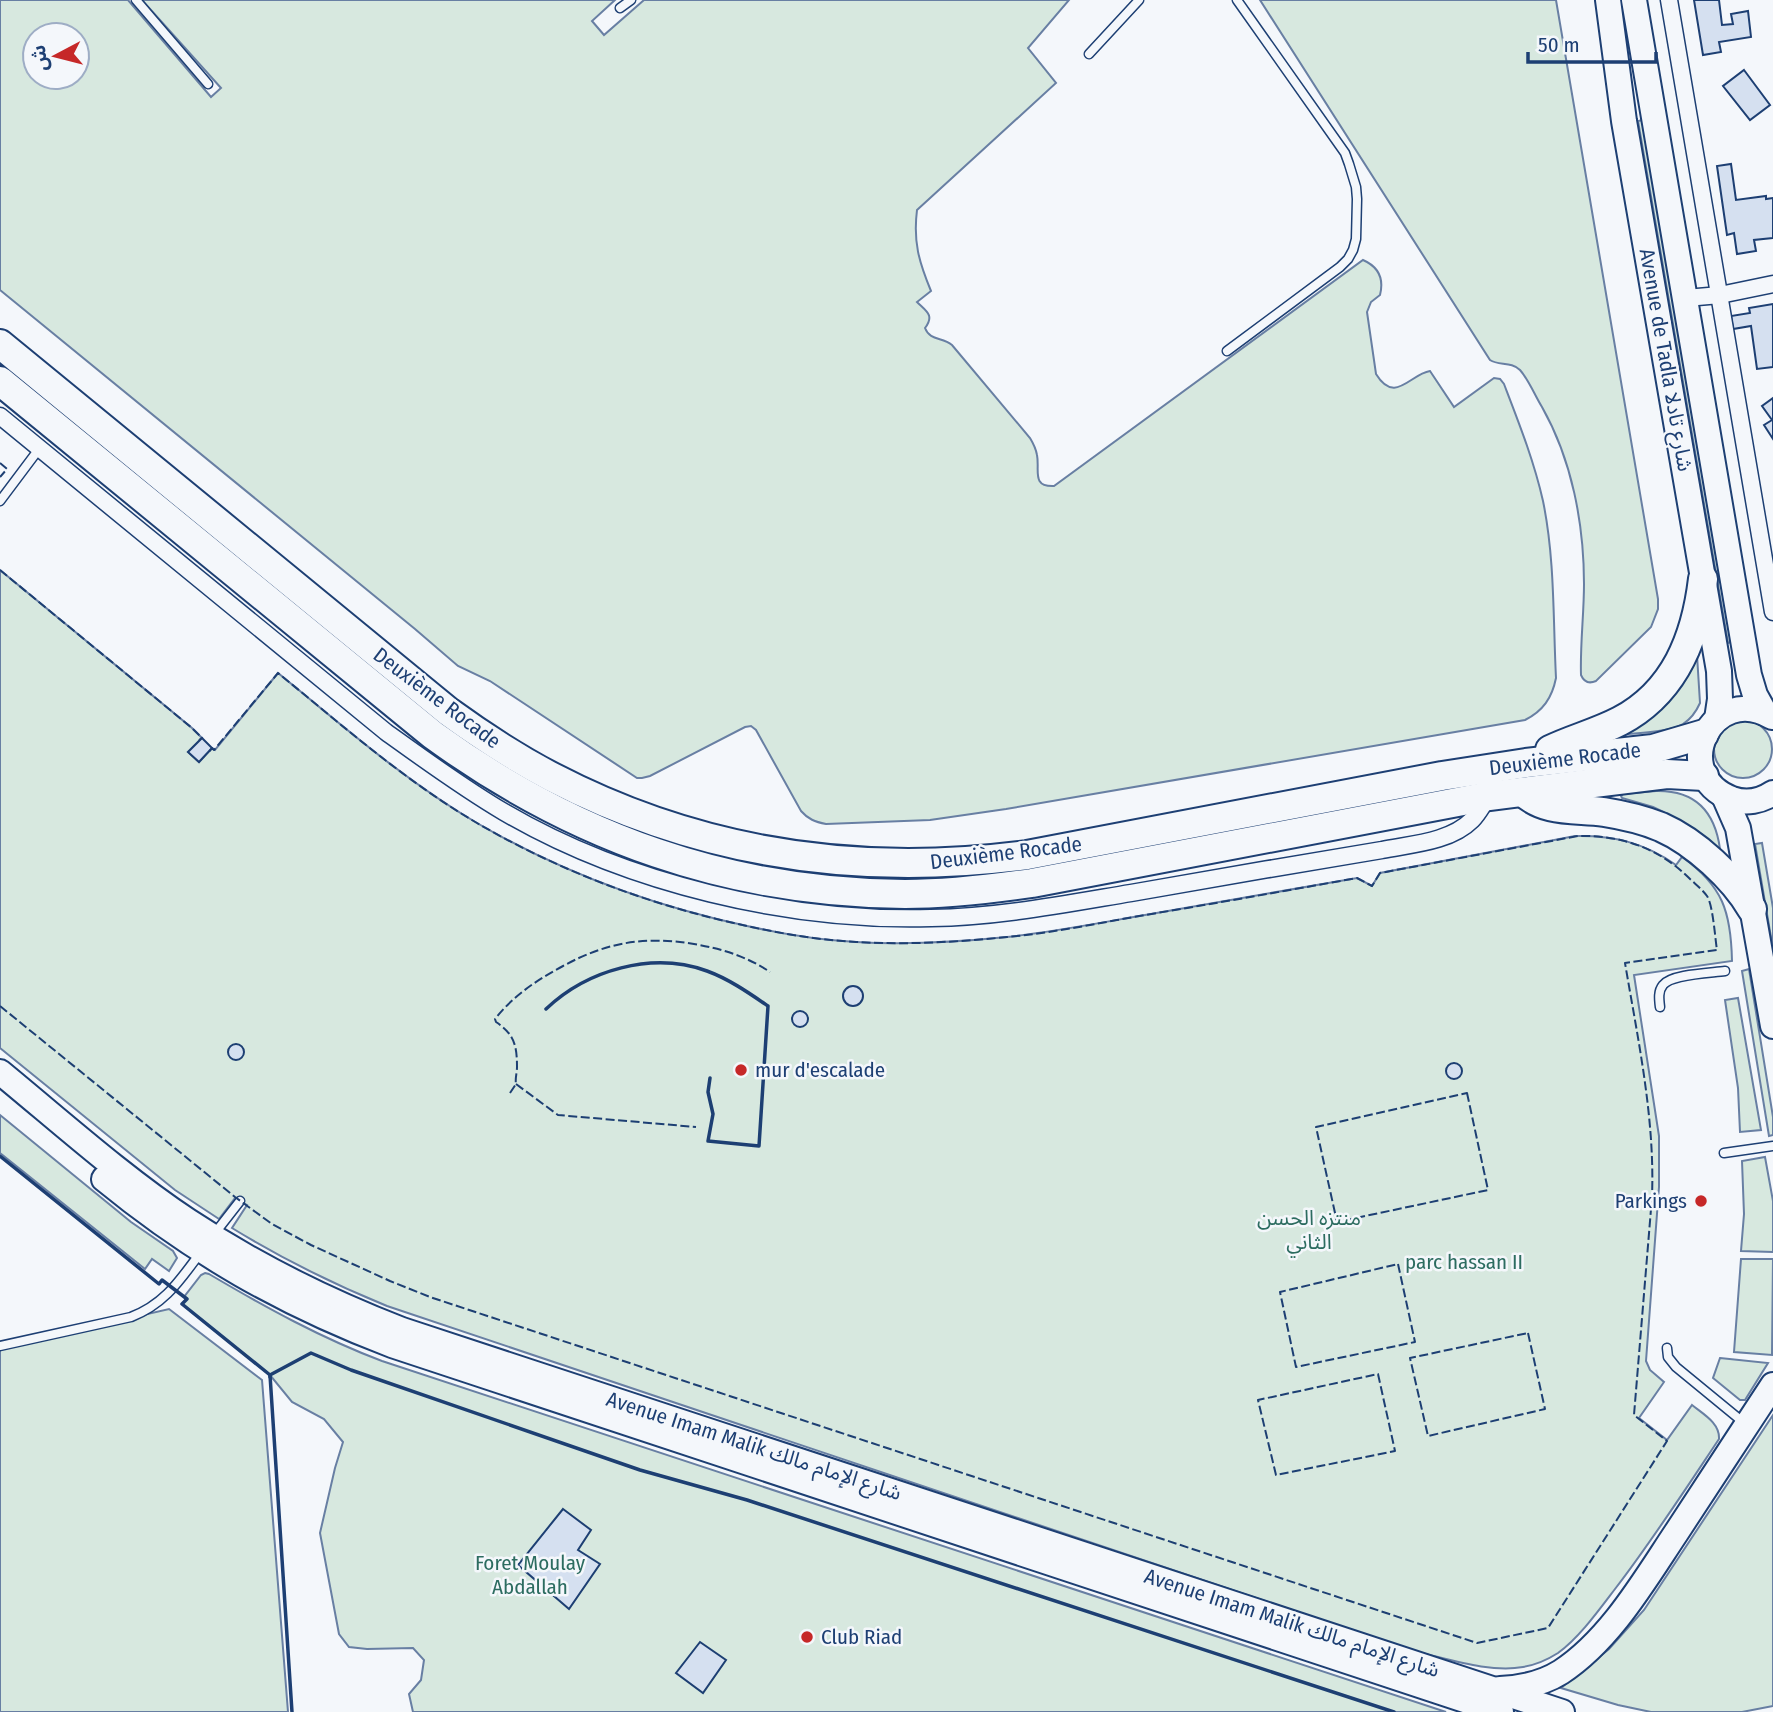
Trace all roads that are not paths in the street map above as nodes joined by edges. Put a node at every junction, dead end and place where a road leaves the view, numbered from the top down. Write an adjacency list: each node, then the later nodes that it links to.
1 (136, 0): 10 (lane)
2 (631, 0): 8 (lane)
3 (1139, 0): 9 (lane)
4 (1237, 0): 15 (lane)
5 (1608, 0): 20 (main road, Avenue de Tadla شارع تادلا)
6 (1634, 0): 13 (main road, Avenue de Tadla شارع تادلا)
7 (1670, 0): 12 (street)
8 (620, 8)
9 (1089, 54)
10 (208, 84)
11 (1773, 284): 12 (street)
12 (1720, 295): 13 (street); 21 (street)
13 (1686, 298): 22 (main road, Avenue de Tadla شارع تادلا)
14 (0, 344): 24 (highway, Deuxième Rocade)
15 (1227, 351)
16 (0, 381): 28 (highway, Deuxième Rocade)
17 (0, 416): 18 (street)
18 (39, 449): 19 (lane); 28 (street)
19 (0, 501)
20 (1703, 579): 23 (main road, Avenue de Tadla شارع تادلا); 24 (highway)
21 (1773, 612)
22 (1769, 715): 23 (main road)
23 (1711, 727): 24 (highway, Deuxième Rocade); 25 (main road, Avenue de Tadla شارع تادلا)
24 (1526, 763)
25 (1704, 776): 26 (highway, Deuxième Rocade); 29 (main road)
26 (1523, 792): 28 (highway, Deuxième Rocade); 30 (highway)
27 (1773, 793): 29 (main road)
28 (1489, 796)
29 (1724, 796): 30 (main road)
30 (1752, 909): 33 (main road)
31 (1725, 971): 32 (lane)
32 (1660, 1007)
33 (1773, 1026)
34 (0, 1072): 39 (main road, Avenue Imam Malik شارع الإمام مالك)
35 (0, 1094): 39 (main road, Avenue Imam Malik شارع الإمام مالك)
36 (1773, 1146): 37 (lane)
37 (1724, 1153)
38 (240, 1201): 39 (lane)
39 (207, 1244): 40 (lane); 44 (main road, Avenue Imam Malik شارع الإمام مالك)
40 (0, 1346)
41 (1667, 1348): 43 (lane)
42 (1773, 1385): 43 (main road)
43 (1747, 1425): 44 (main road)
44 (1497, 1701): 45 (main road, Avenue Imam Malik شارع الإمام مالك)
45 (1562, 1712)

